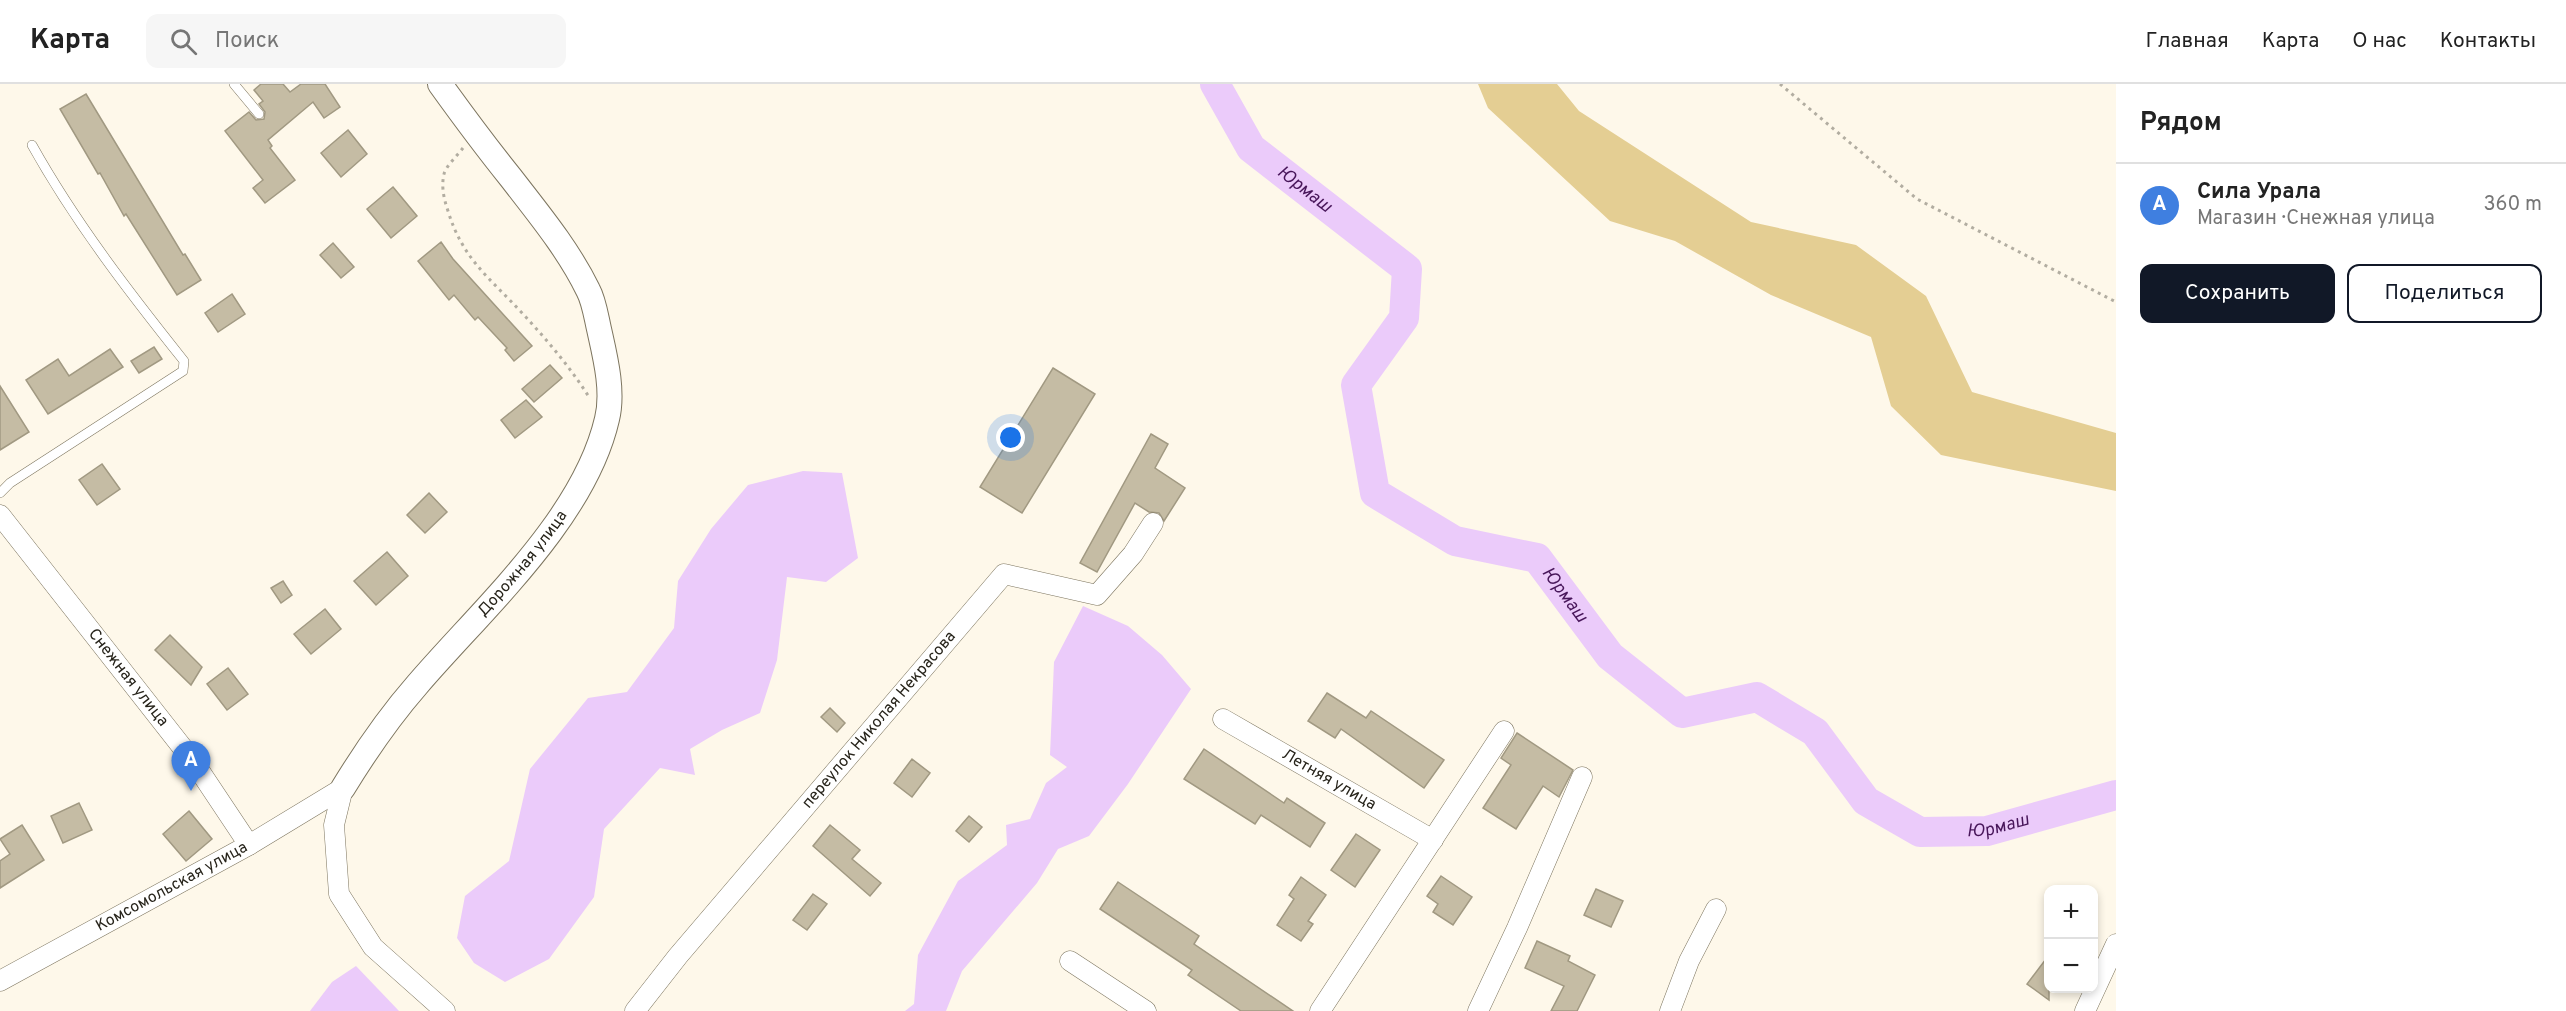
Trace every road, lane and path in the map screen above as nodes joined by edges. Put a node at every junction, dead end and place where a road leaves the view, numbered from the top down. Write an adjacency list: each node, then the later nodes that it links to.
1 (234, 84): 4 (lane)
2 (440, 84): 5 (street, Дорожная улица)
3 (1780, 84): 7 (path)
4 (259, 114)
5 (474, 132): 8 (street, Дорожная улица); 8 (path)
6 (32, 145): 9 (lane)
7 (2116, 302)
8 (604, 429): 15 (street, Дорожная улица)
9 (0, 493)
10 (0, 515): 17 (street, Снежная улица)
11 (1153, 523): 24 (street, переулок Николая Некрасова)
12 (1223, 719): 16 (street, Летняя улица)
13 (1504, 731): 16 (street)
14 (1582, 777): 26 (street)
15 (343, 788): 17 (street, Комсомольская улица); 23 (street, Дорожная улица)
16 (1433, 840): 25 (street)
17 (249, 844): 21 (street, Комсомольская улица)
18 (1716, 909): 27 (street)
19 (2116, 944): 28 (street)
20 (1070, 961): 22 (street)
21 (0, 981)
22 (1134, 1008)
23 (445, 1011)
24 (635, 1011)
25 (1320, 1011)
26 (1478, 1011)
27 (1670, 1011)
28 (2085, 1011)

